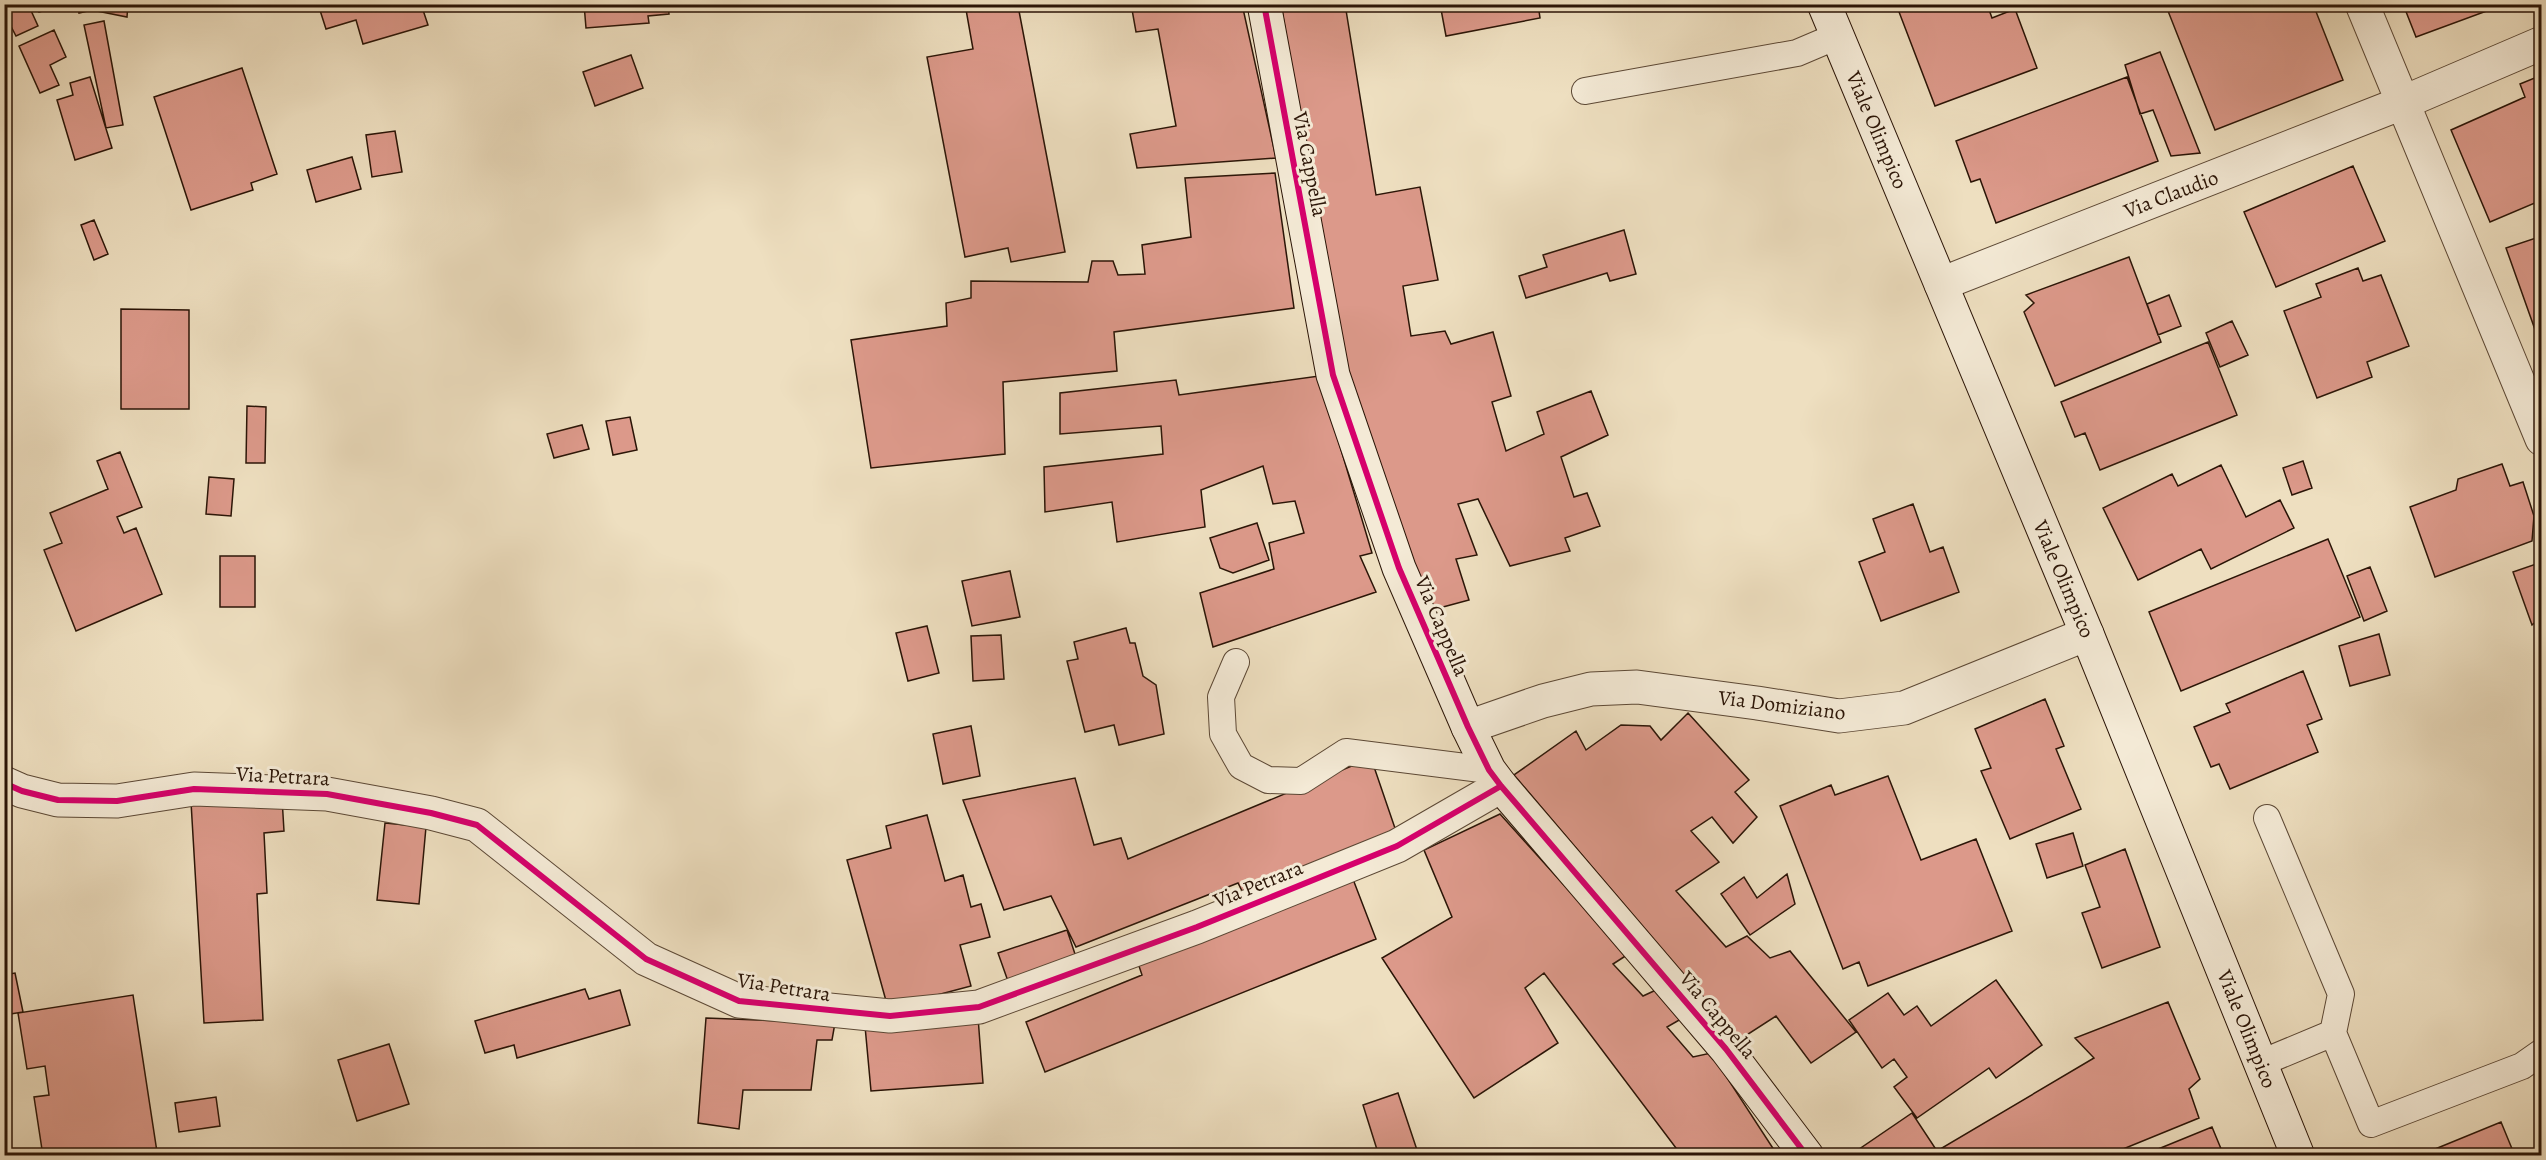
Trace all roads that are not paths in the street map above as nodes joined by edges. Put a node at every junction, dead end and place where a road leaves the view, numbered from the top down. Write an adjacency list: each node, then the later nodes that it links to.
1 (1264, 4): 12 (street, Via Cappella)
2 (1824, 4): 4 (street, Viale Olimpico)
3 (2362, 4): 7 (street)
4 (1837, 36): 6 (lane); 8 (street, Viale Olimpico)
5 (2541, 43): 7 (street, Via Claudio)
6 (1585, 91)
7 (2402, 103): 8 (street, Via Claudio); 9 (street)
8 (1941, 284): 10 (street, Viale Olimpico)
9 (2541, 439)
10 (2087, 633): 12 (street, Via Domiziano); 18 (street, Viale Olimpico)
11 (1236, 662): 13 (lane)
12 (1468, 727): 13 (street, Via Cappella)
13 (1495, 778): 14 (street, Via Petrara); 19 (street, Via Cappella)
14 (4, 783)
15 (2267, 818): 16 (lane)
16 (2333, 1034): 17 (lane); 18 (lane)
17 (2541, 1052)
18 (2260, 1063): 20 (street, Viale Olimpico)
19 (1807, 1155)
20 (2298, 1155)

